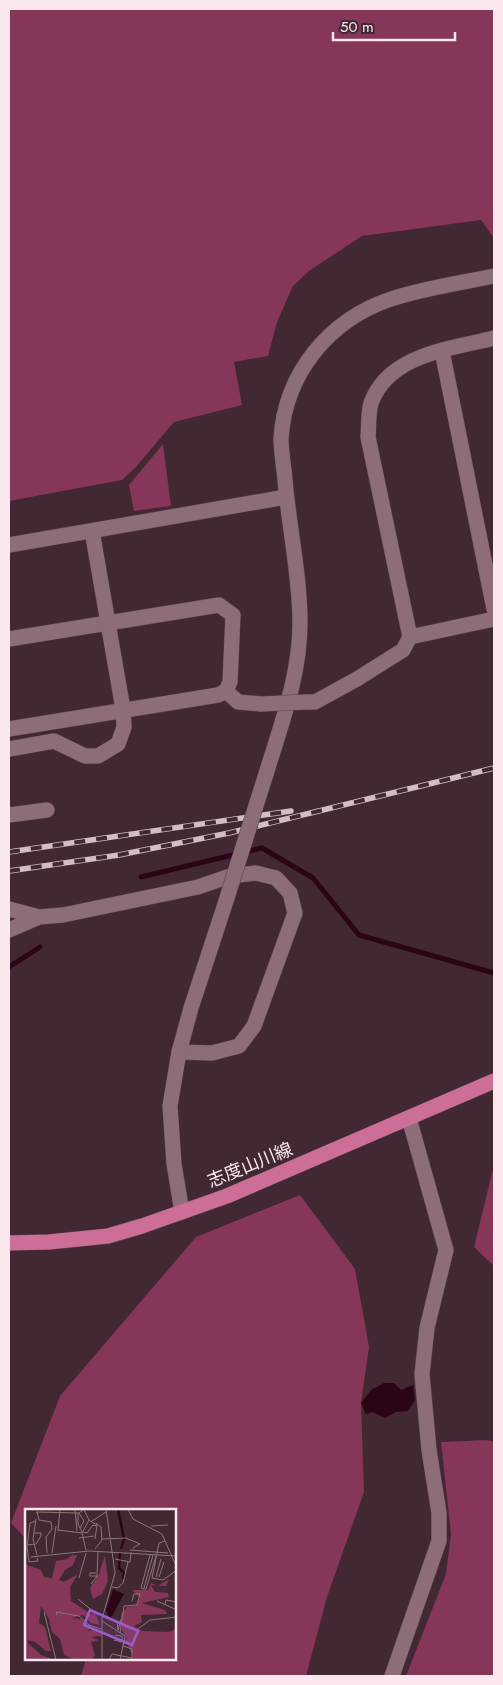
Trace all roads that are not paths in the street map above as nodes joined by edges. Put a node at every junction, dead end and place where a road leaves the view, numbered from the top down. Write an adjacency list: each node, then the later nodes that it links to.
1 (494, 276): 4 (street)
2 (494, 338): 3 (street)
3 (442, 351): 7 (street); 10 (street)
4 (286, 497): 5 (street); 21 (street, bridge)
5 (92, 531): 6 (street); 9 (street)
6 (9, 545)
7 (494, 609)
8 (494, 619): 10 (street)
9 (109, 622): 11 (street); 12 (street); 13 (street)
10 (410, 637): 12 (street, bridge)
11 (9, 638)
12 (226, 691): 13 (street)
13 (123, 709): 14 (street); 15 (street)
14 (9, 729)
15 (9, 749)
16 (47, 810): 17 (street)
17 (9, 815)
18 (9, 909): 19 (street)
19 (39, 917): 20 (street); 21 (street)
20 (9, 930)
21 (179, 1052): 24 (street)
22 (494, 1081): 23 (main road, 志度山川線)
23 (409, 1118): 24 (main road, 志度山川線); 26 (street)
24 (182, 1212): 25 (main road, 志度山川線)
25 (9, 1243)
26 (392, 1676)

